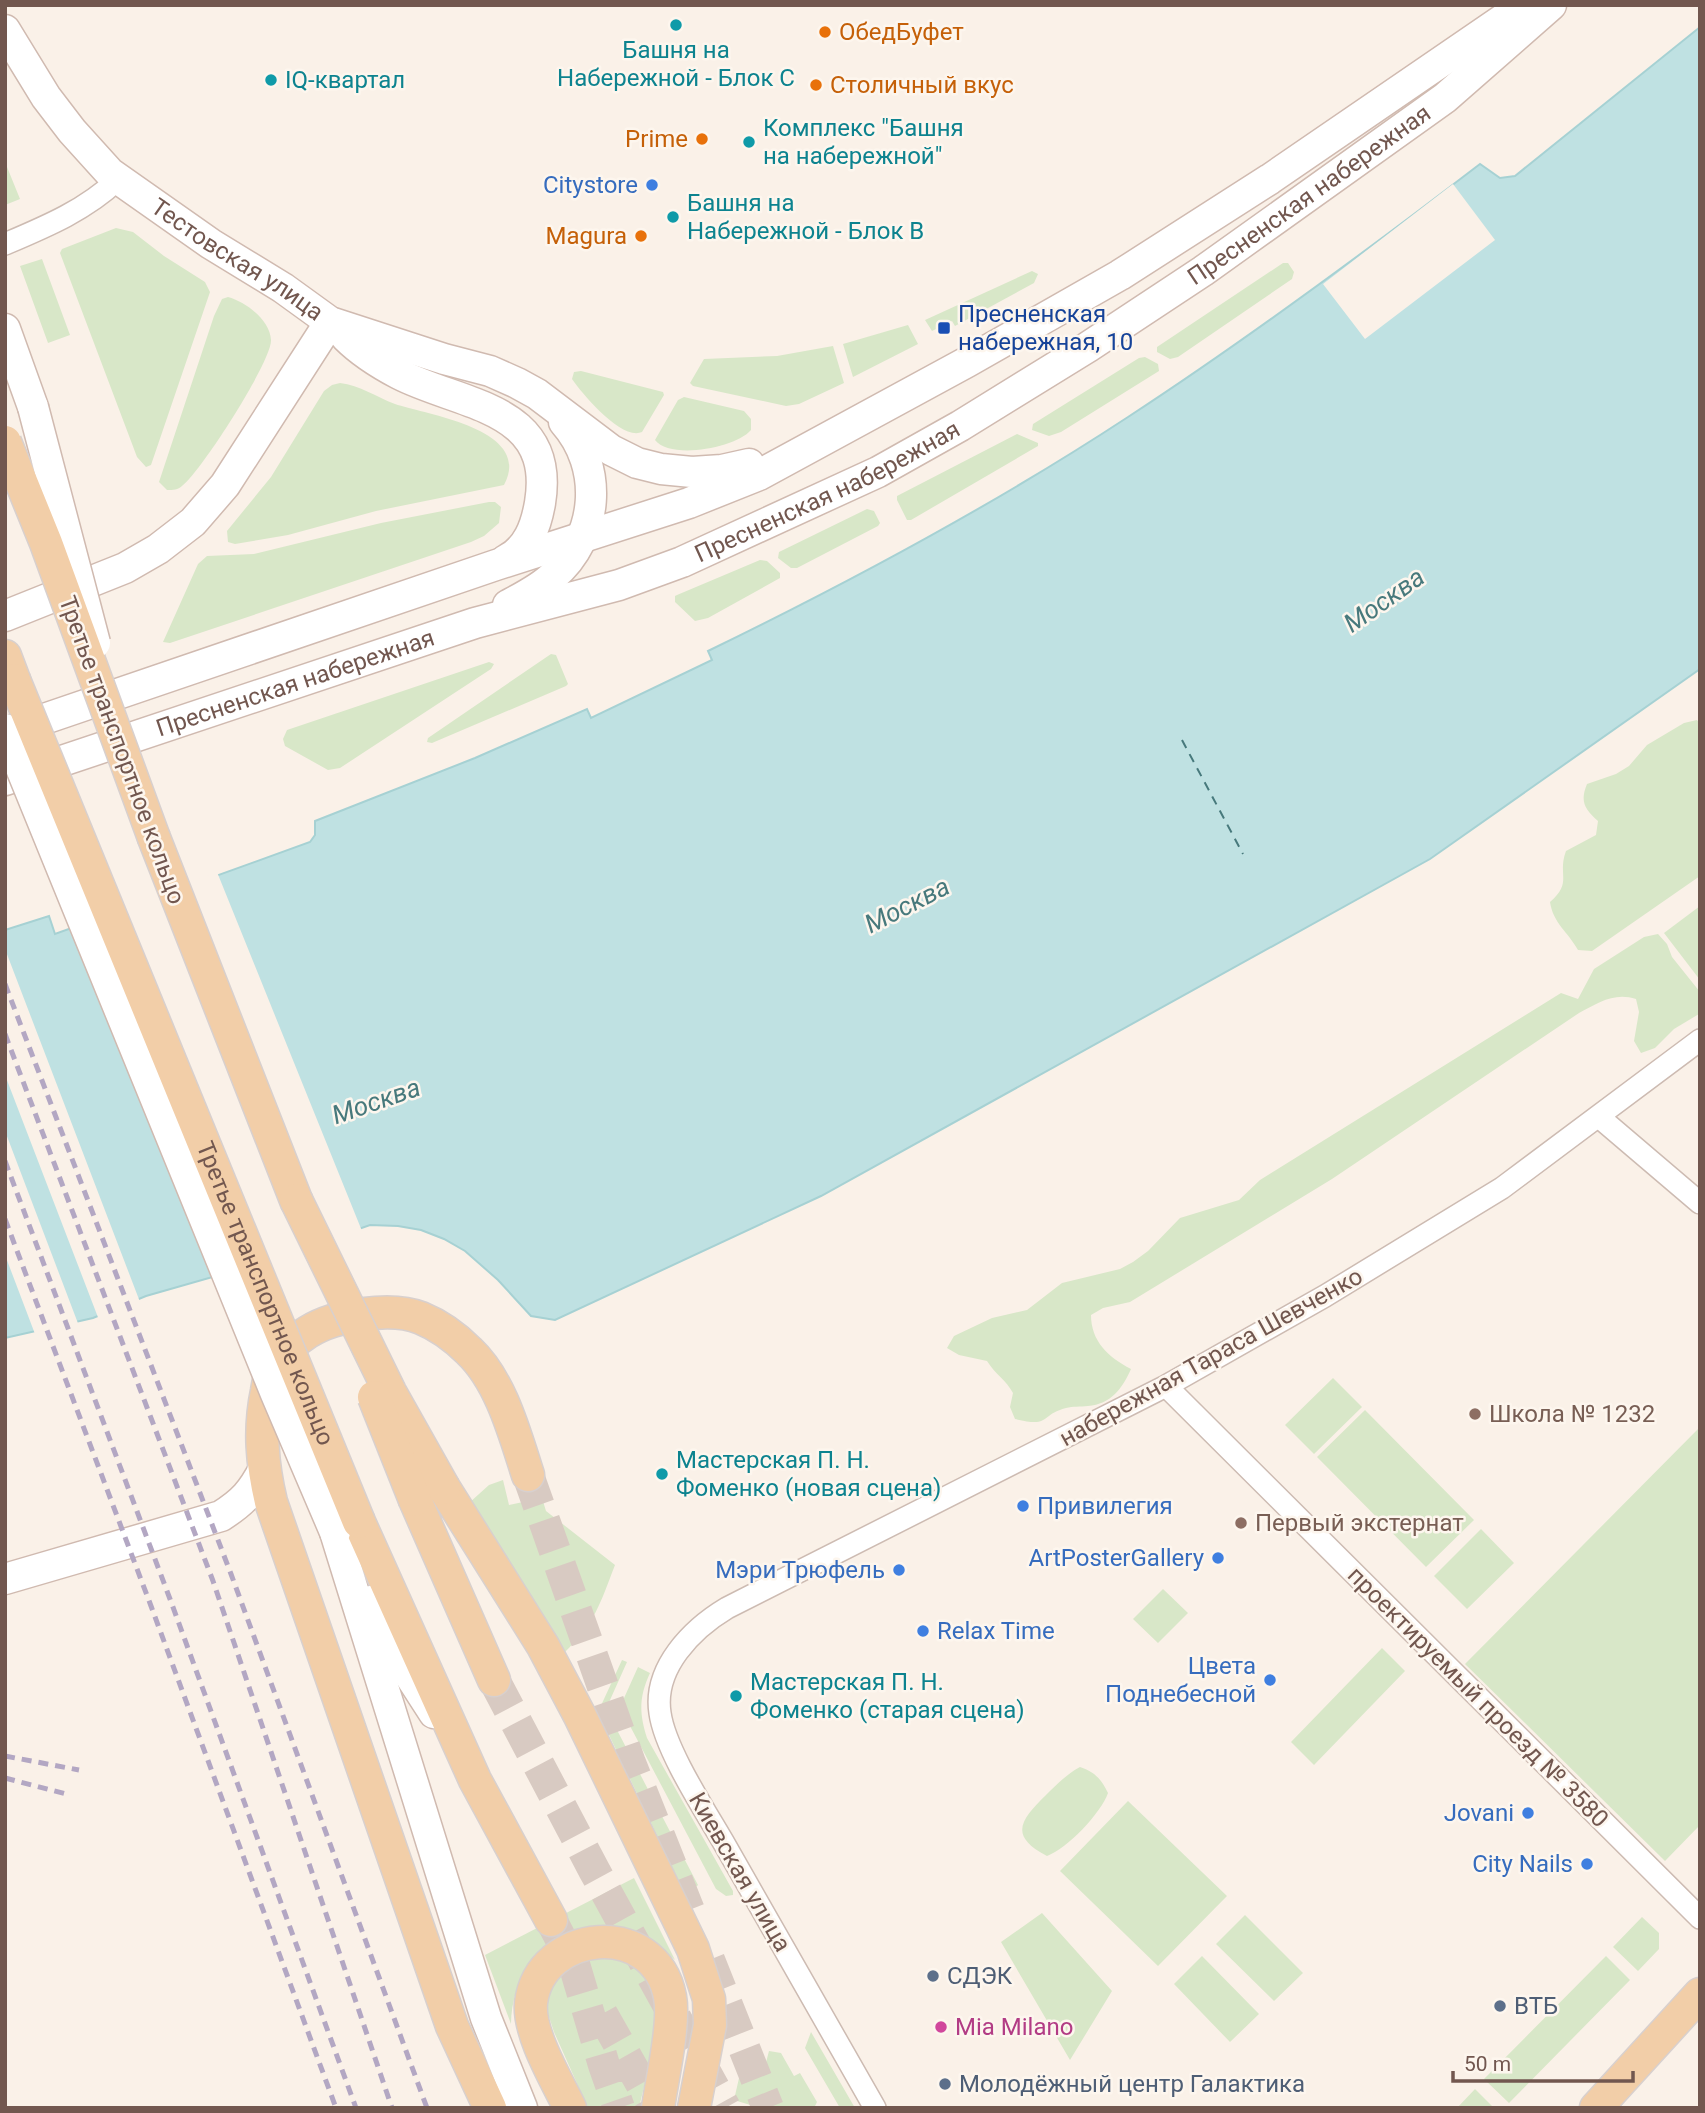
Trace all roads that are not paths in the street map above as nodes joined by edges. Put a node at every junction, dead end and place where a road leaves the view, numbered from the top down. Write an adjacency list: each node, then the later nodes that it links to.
1 (1524, 5): 9 (main road, Пресненская набережная)
2 (1551, 5): 14 (main road, Пресненская набережная)
3 (5, 30): 4 (main road, Тестовская улица)
4 (117, 180): 5 (street); 6 (main road, Тестовская улица)
5 (5, 244)
6 (330, 322): 8 (main road, Тестовская улица); 12 (main road); 13 (main road)
7 (5, 328): 18 (main road, bridge)
8 (537, 394): 9 (main road); 11 (main road)
9 (822, 441): 11 (main road, Пресненская набережная)
10 (5, 442): 18 (main road, Третье транспортное кольцо, bridge)
11 (582, 538): 12 (main road, Пресненская набережная); 14 (main road)
12 (496, 565): 16 (main road, Пресненская набережная)
13 (5, 616)
14 (475, 623): 17 (main road, Пресненская набережная)
15 (5, 656): 26 (main road, Третье транспортное кольцо, bridge)
16 (5, 730): 26 (main road, bridge)
17 (5, 780)
18 (154, 838): 21 (main road, Третье транспортное кольцо)
19 (1700, 1040): 20 (street, набережная Тараса Шевченко)
20 (1599, 1117): 22 (street); 23 (street, набережная Тараса Шевченко)
21 (296, 1200): 29 (main road, Третье транспортное кольцо, bridge); 37 (main road, bridge)
22 (1700, 1203)
23 (1166, 1387): 28 (street, набережная Тараса Шевченко); 30 (street, проектируемый проезд № 3580)
24 (264, 1469): 25 (main road); 27 (main road); 34 (main road)
25 (528, 1475)
26 (347, 1527): 31 (main road, Третье транспортное кольцо); 33 (main road)
27 (5, 1579)
28 (695, 1630): 38 (street, Киевская улица)
29 (495, 1679)
30 (1700, 1918)
31 (551, 1920)
32 (1700, 1994): 39 (main road)
33 (517, 2095)
34 (485, 2099)
35 (570, 2108): 36 (main road)
36 (658, 2108)
37 (694, 2108)
38 (875, 2108)
39 (1596, 2108)

